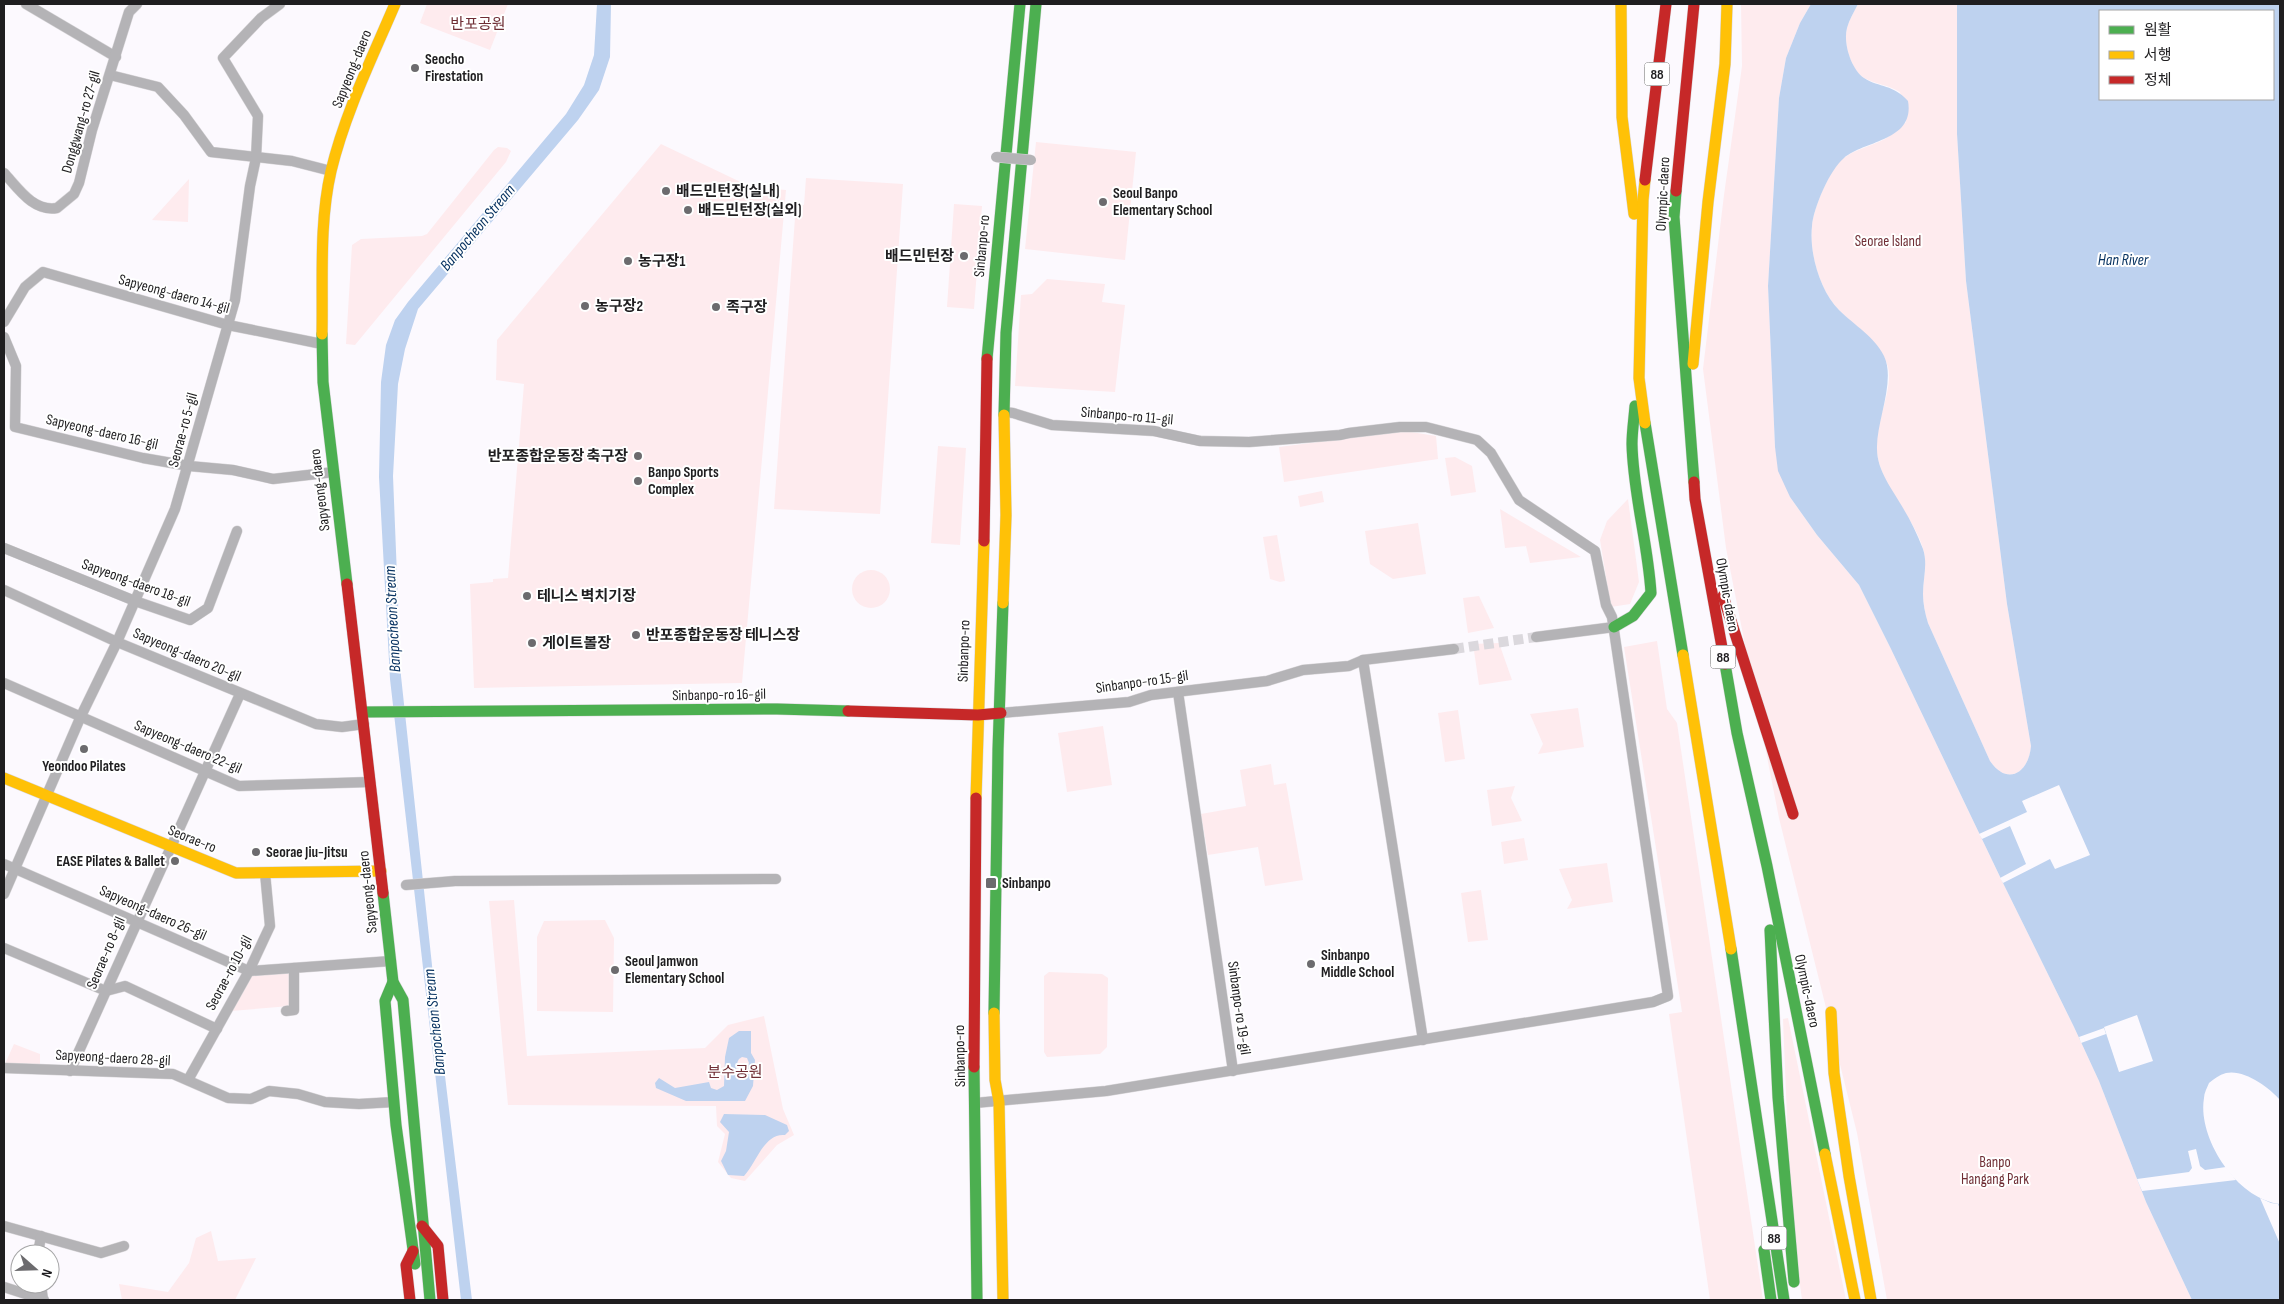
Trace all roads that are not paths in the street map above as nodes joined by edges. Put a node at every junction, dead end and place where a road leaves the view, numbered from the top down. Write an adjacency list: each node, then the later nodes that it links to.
1 (26, 4): 12 (street)
2 (137, 4): 12 (street, Donggwang-ro 27-gil)
3 (280, 4): 16 (street, Seorae-ro 5-gil)
4 (395, 4): 18 (main road, Sapyeong-daero)
5 (1020, 4): 44 (main road, Sinbanpo-ro)
6 (1036, 4): 27 (main road)
7 (1621, 4): 20 (main road)
8 (1658, 4): 14 (main road, Olympic-daero / 88)
9 (1666, 4): 14 (main road, Olympic-daero / 88)
10 (1694, 4): 26 (main road, Olympic-daero / 88)
11 (1727, 4): 26 (main road)
12 (116, 57): 13 (street, Donggwang-ro 27-gil)
13 (110, 75): 16 (street); 19 (street, Donggwang-ro 27-gil)
14 (1649, 145): 20 (main road, Olympic-daero / 88)
15 (996, 157): 17 (street, bridge)
16 (256, 158): 18 (street); 22 (street, Seorae-ro 5-gil)
17 (1031, 160)
18 (331, 170): 24 (main road, Sapyeong-daero)
19 (4, 172)
20 (1641, 272): 25 (main road, Olympic-daero / 88)
21 (4, 322): 22 (street, Sapyeong-daero 14-gil)
22 (228, 325): 24 (street, Sapyeong-daero 14-gil); 28 (street, Seorae-ro 5-gil)
23 (4, 336): 28 (street, Sapyeong-daero 16-gil)
24 (322, 344): 29 (main road, Sapyeong-daero)
25 (1638, 378): 35 (main road); 79 (main road, Olympic-daero / 88)
26 (1687, 400): 30 (main road, Olympic-daero / 88)
27 (1004, 412): 35 (street, Sinbanpo-ro 11-gil); 43 (main road)
28 (189, 466): 29 (street, Sapyeong-daero 16-gil); 34 (street, Seorae-ro 5-gil)
29 (334, 472): 46 (main road, Sapyeong-daero)
30 (1694, 486): 51 (main road); 54 (main road, Olympic-daero / 88)
31 (237, 531): 34 (street, Sapyeong-daero 18-gil)
32 (4, 548): 34 (street, Sapyeong-daero 18-gil)
33 (4, 590): 37 (street, Sapyeong-daero 20-gil)
34 (135, 601): 37 (street, Seorae-ro 5-gil)
35 (1614, 627): 36 (street); 71 (street, Sinbanpo-ro 11-gil)
36 (1536, 637)
37 (117, 642): 42 (street, Sapyeong-daero 20-gil); 45 (street, Seorae-ro 5-gil)
38 (1454, 649): 39 (street, Sinbanpo-ro 15-gil)
39 (1363, 660): 41 (street, Sinbanpo-ro 15-gil); 71 (street)
40 (4, 683): 45 (street, Sapyeong-daero 22-gil)
41 (1178, 692): 43 (street, Sinbanpo-ro 15-gil); 74 (street, Sinbanpo-ro 19-gil)
42 (240, 694): 46 (street, Sapyeong-daero 20-gil); 47 (street, Seorae-ro 8-gil)
43 (1001, 713): 44 (main road, Sinbanpo-ro 16-gil); 77 (main road)
44 (978, 715): 46 (main road, Sinbanpo-ro 16-gil); 78 (main road, Sinbanpo-ro)
45 (81, 716): 47 (street, Sapyeong-daero 22-gil); 50 (street, Seorae-ro 5-gil)
46 (363, 718): 49 (main road, Sapyeong-daero)
47 (205, 771): 49 (street, Sapyeong-daero 22-gil); 52 (street, Seorae-ro 8-gil)
48 (4, 778): 50 (main road, Seorae-ro)
49 (370, 782): 56 (main road, Sapyeong-daero)
50 (47, 796): 52 (main road, Seorae-ro); 55 (street, Seorae-ro 5-gil)
51 (1793, 814)
52 (170, 847): 57 (main road, Seorae-ro); 61 (street, Seorae-ro 8-gil)
53 (4, 864): 55 (street, Sapyeong-daero 26-gil)
54 (1767, 866): 88 (main road); 98 (main road, Olympic-daero / 88)
55 (15, 869): 60 (street, Seorae-ro 5-gil); 61 (street, Sapyeong-daero 26-gil)
56 (380, 871): 57 (main road, Seorae-ro); 63 (main road, Sapyeong-daero)
57 (265, 872): 65 (street, Seorae-ro 10-gil)
58 (776, 879): 59 (street)
59 (406, 886)
60 (4, 894)
61 (136, 922): 65 (street, Sapyeong-daero 26-gil); 67 (street, Seorae-ro 8-gil)
62 (4, 948): 67 (street)
63 (390, 961): 64 (street, Sapyeong-daero 26-gil); 66 (main road, Sapyeong-daero)
64 (294, 968): 65 (street, Sapyeong-daero 26-gil); 68 (street)
65 (249, 971): 70 (street, Seorae-ro 10-gil)
66 (393, 982): 76 (main road, Sapyeong-daero); 82 (main road, Sapyeong-daero)
67 (106, 991): 70 (street); 73 (street, Seorae-ro 8-gil)
68 (286, 1011)
69 (1831, 1012): 80 (main road)
70 (217, 1028): 75 (street, Seorae-ro 10-gil)
71 (1423, 1040): 74 (street)
72 (4, 1068): 73 (street, Sapyeong-daero 28-gil)
73 (70, 1071): 75 (street, Sapyeong-daero 28-gil)
74 (1233, 1071): 77 (street, Sinbanpo-ro 19-gil)
75 (188, 1080): 76 (street, Sapyeong-daero 28-gil)
76 (394, 1102): 86 (main road, Sapyeong-daero)
77 (999, 1102): 78 (street, Sinbanpo-ro 19-gil); 95 (main road)
78 (976, 1103): 94 (main road, Sinbanpo-ro)
79 (1764, 1176): 96 (main road); 97 (main road, Olympic-daero / 88)
80 (1849, 1176): 99 (main road); 100 (main road)
81 (4, 1226): 83 (street)
82 (422, 1226): 92 (main road, Sapyeong-daero); 93 (main road)
83 (41, 1236): 84 (street); 85 (street)
84 (40, 1244)
85 (124, 1246)
86 (414, 1249): 90 (main road, Sapyeong-daero); 91 (main road)
87 (4, 1287): 89 (street)
88 (1795, 1292)
89 (43, 1300)
90 (410, 1300)
91 (420, 1300)
92 (430, 1300)
93 (443, 1300)
94 (978, 1300)
95 (1003, 1300)
96 (1770, 1300)
97 (1784, 1300)
98 (1854, 1300)
99 (1860, 1300)
100 (1871, 1300)

